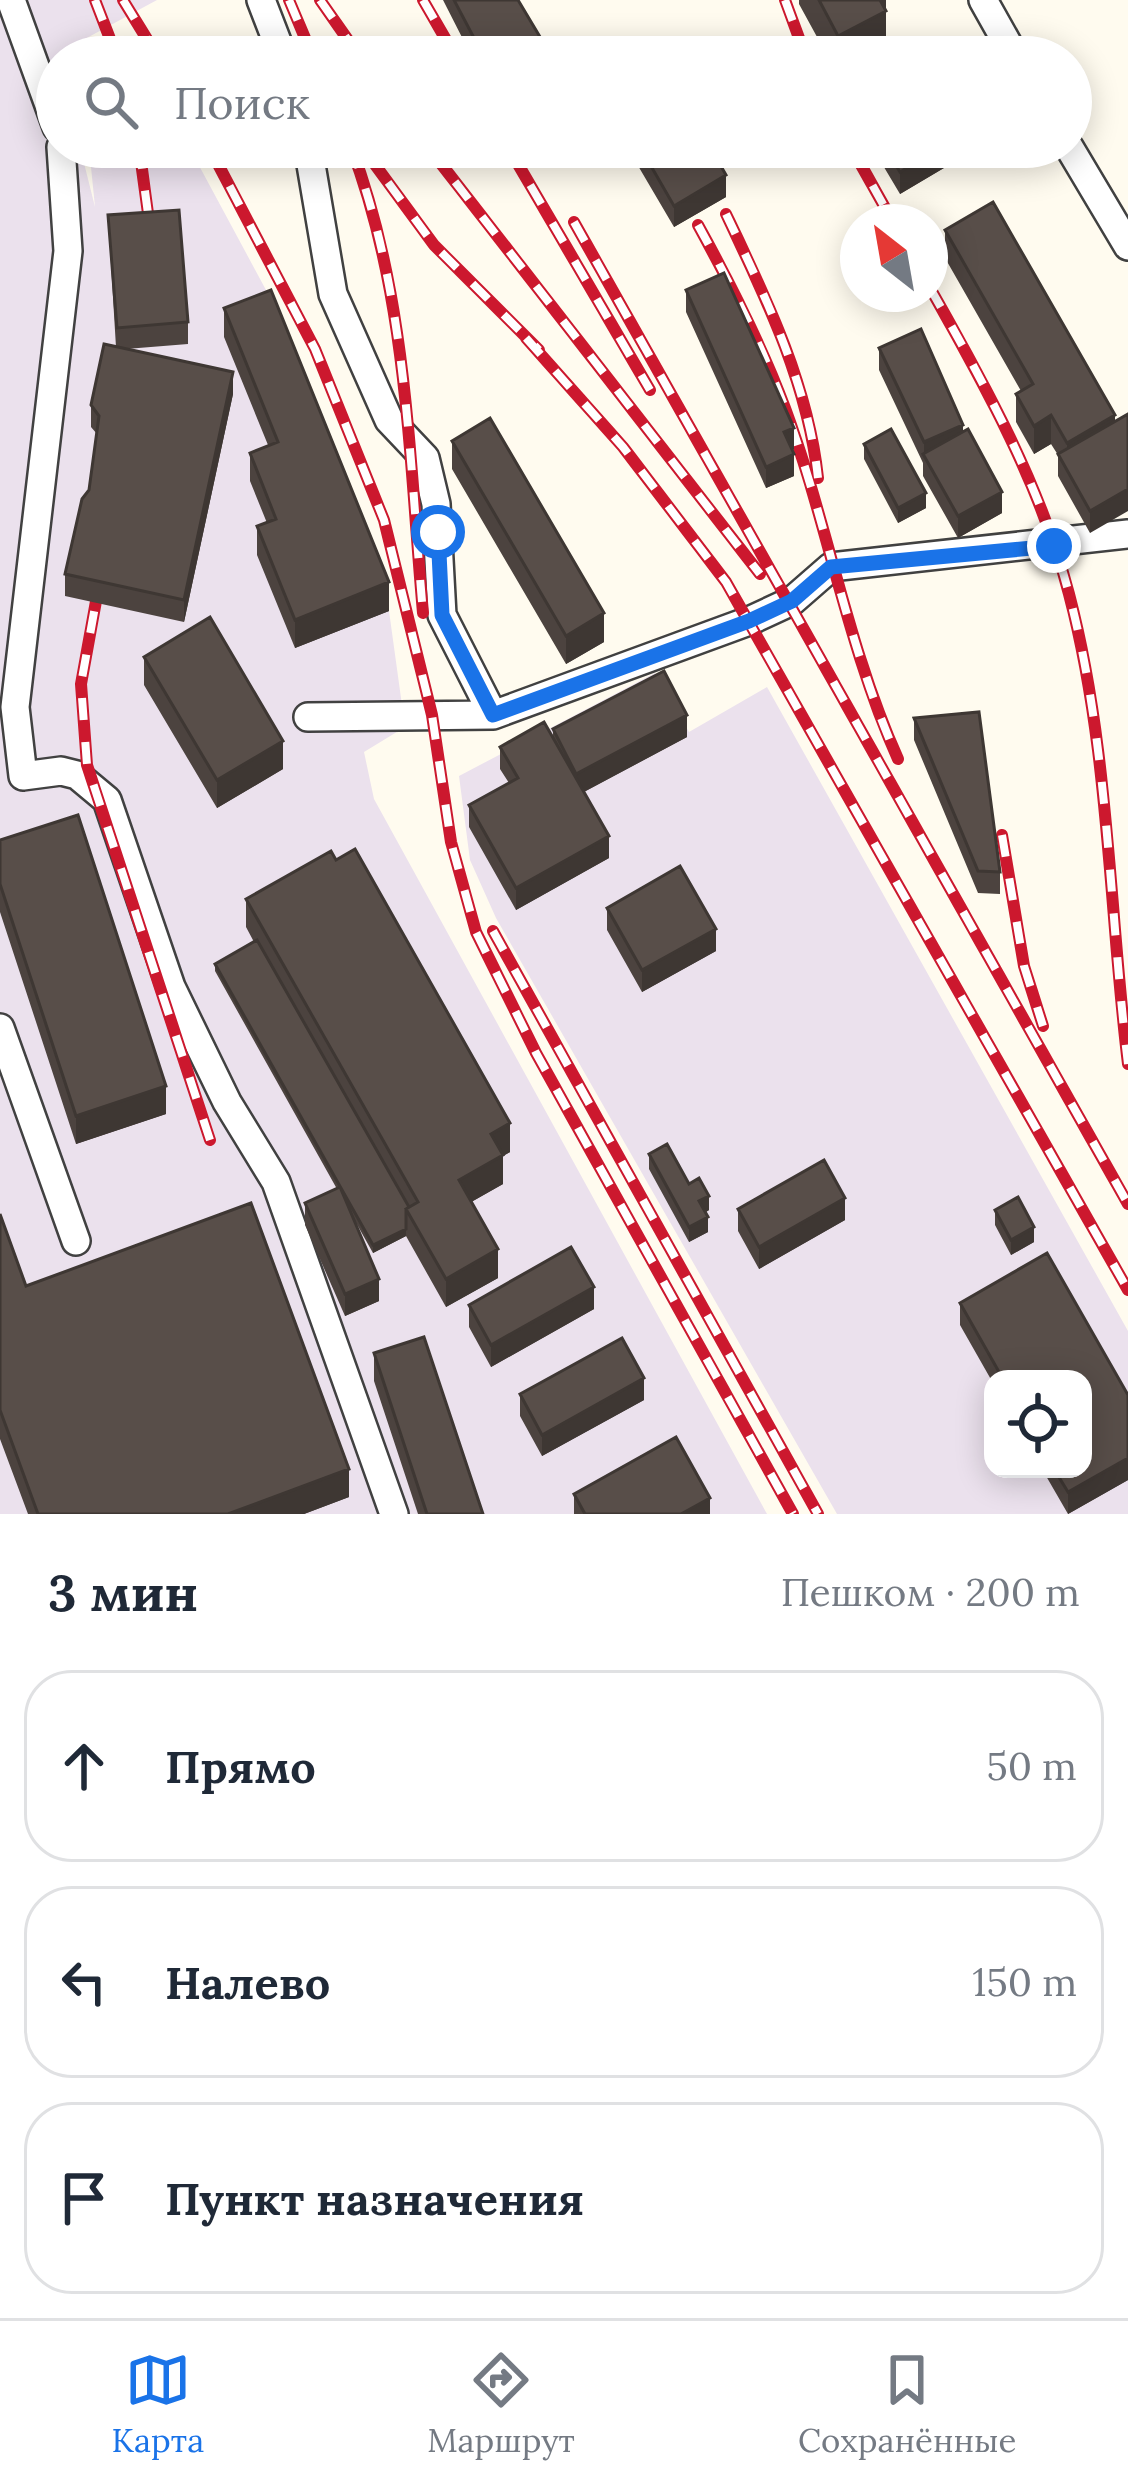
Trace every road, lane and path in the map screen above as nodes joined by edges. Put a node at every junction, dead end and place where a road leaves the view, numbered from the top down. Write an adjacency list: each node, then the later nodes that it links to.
1 (11, 0): 6 (street)
2 (261, 0): 4 (street)
3 (983, 0): 5 (street)
4 (275, 36)
5 (1003, 36)
6 (36, 69)
7 (63, 168): 14 (street)
8 (312, 168): 12 (street)
9 (1082, 168): 10 (street)
10 (1128, 246)
11 (1128, 534): 12 (street)
12 (493, 715): 13 (street)
13 (308, 717)
14 (12, 780): 17 (street)
15 (0, 1028): 16 (street)
16 (76, 1241)
17 (394, 1514)

